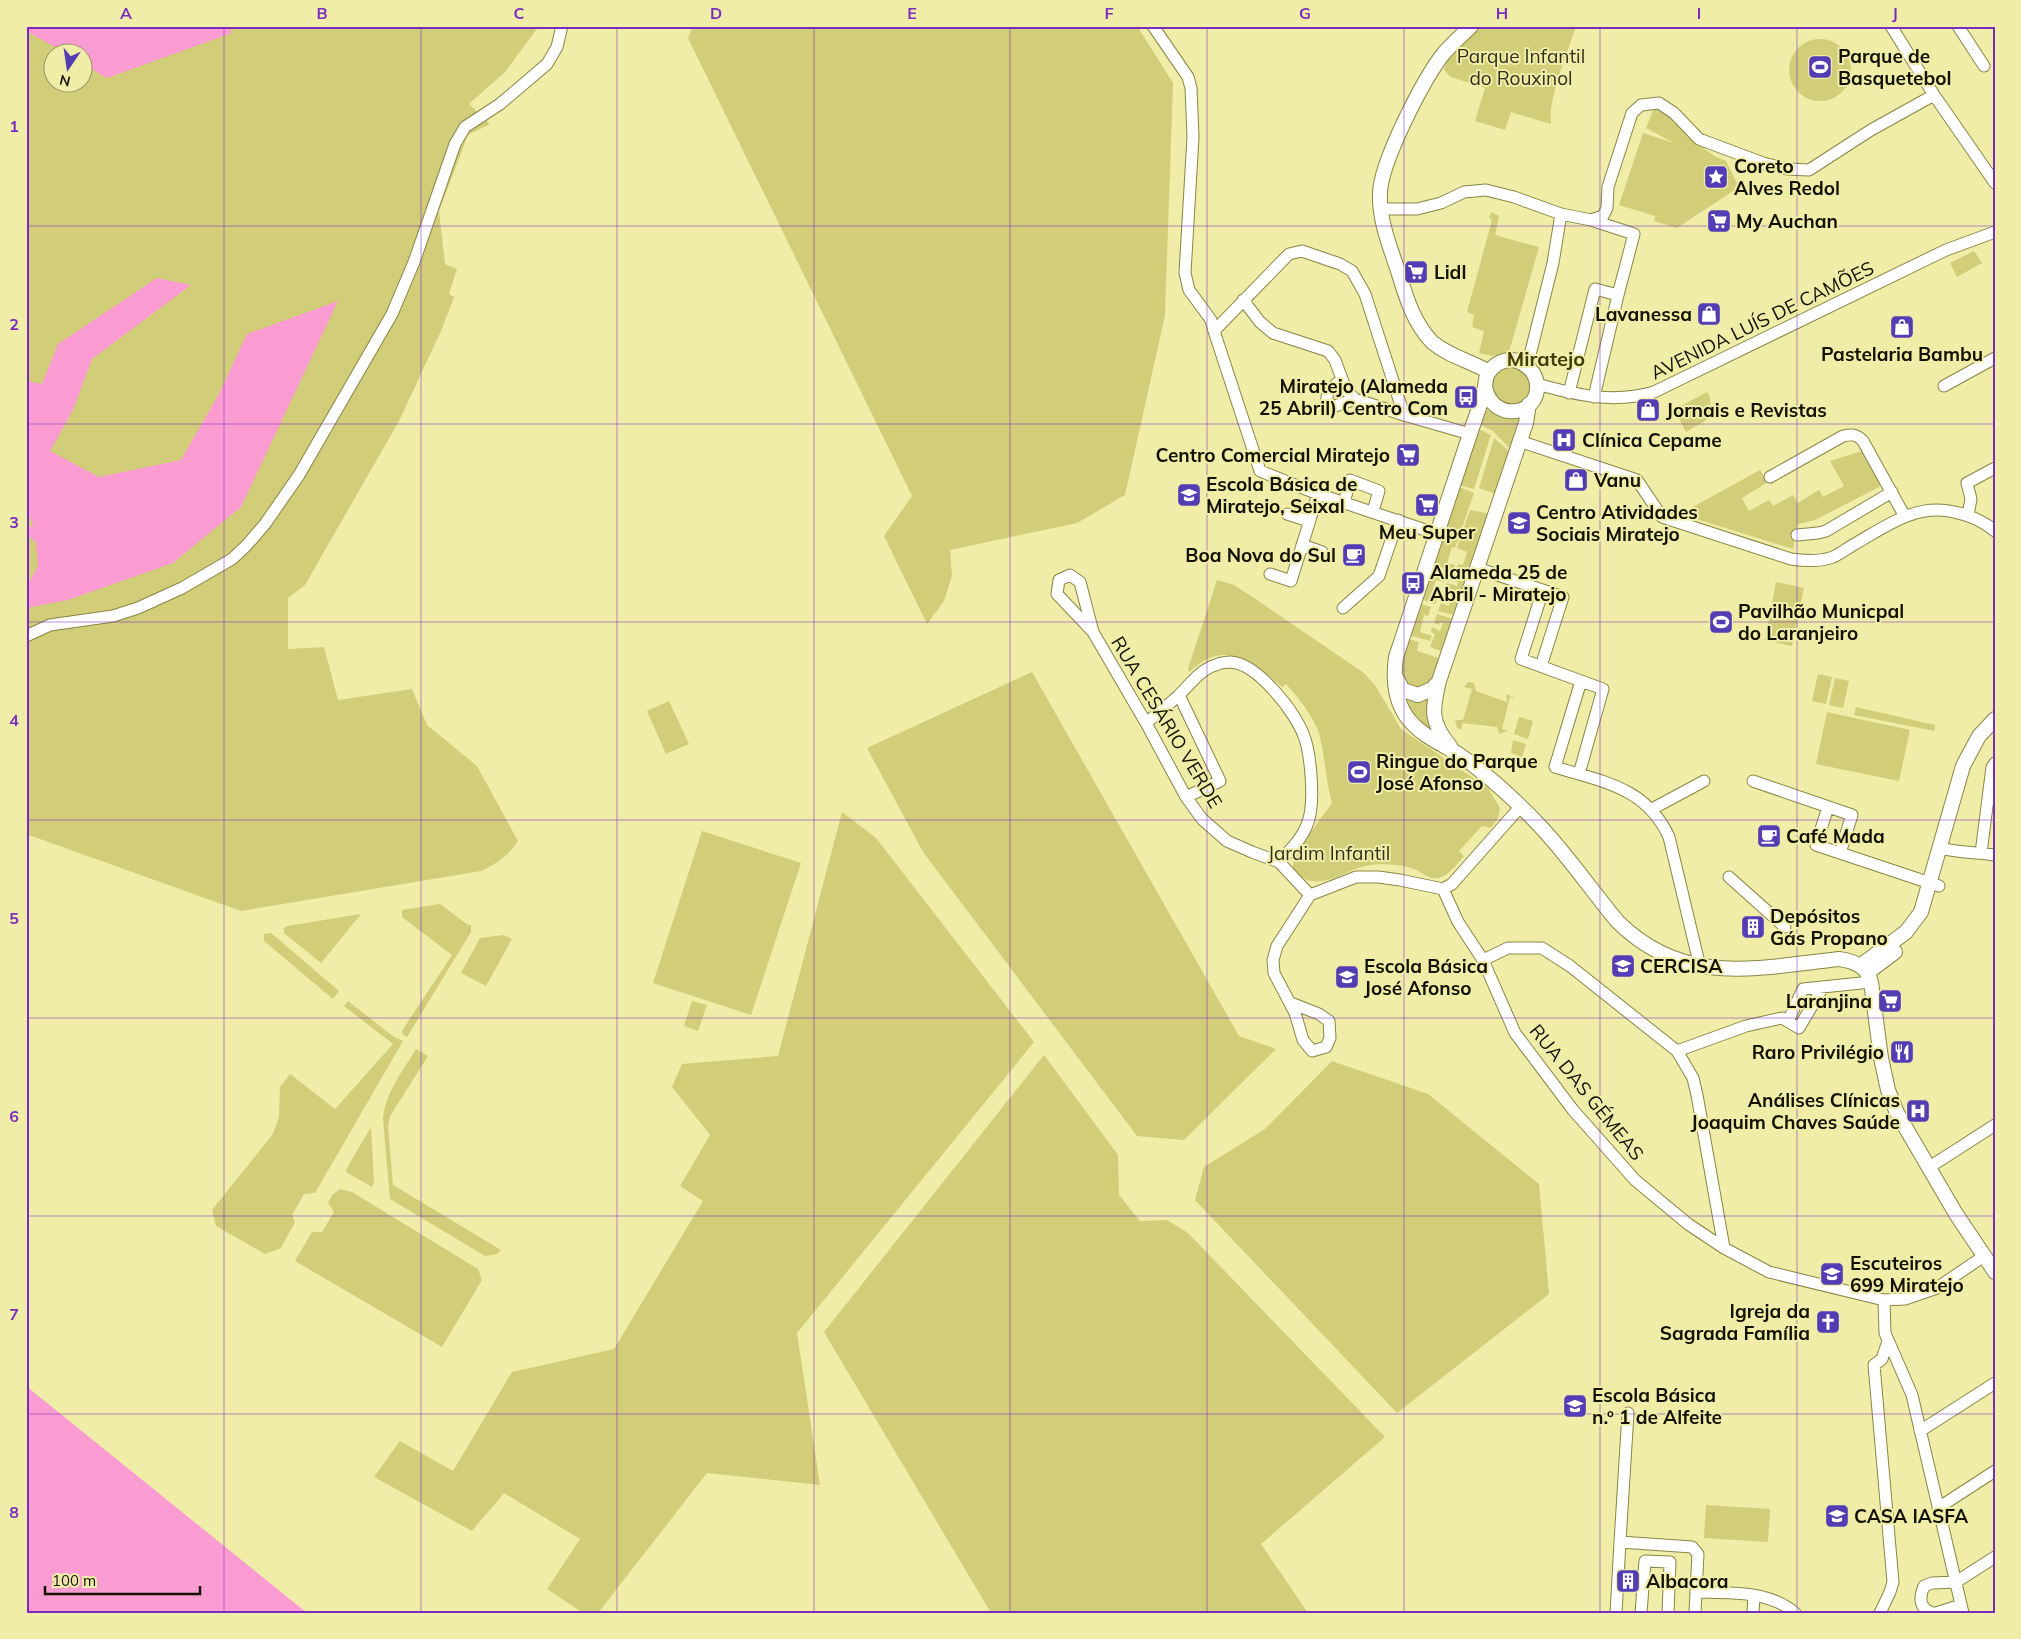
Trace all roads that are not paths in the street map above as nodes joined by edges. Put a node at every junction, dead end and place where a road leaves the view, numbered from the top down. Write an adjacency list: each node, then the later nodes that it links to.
1 (562, 26): 51 (street)
2 (1152, 26): 15 (street)
3 (1470, 26): 9 (main road)
4 (1890, 26): 7 (street)
5 (1958, 26): 6 (street)
6 (1984, 66)
7 (1934, 95): 8 (street); 11 (street)
8 (1995, 183)
9 (1381, 209): 10 (street); 18 (main road)
10 (1561, 214): 11 (street); 17 (street)
11 (1591, 220): 13 (street)
12 (1995, 232): 24 (street, AVENIDA LUÍS DE CAMÕES)
13 (1618, 295): 23 (street); 24 (street)
14 (1243, 300): 15 (street); 19 (street); 27 (street)
15 (1214, 332): 33 (street)
16 (1995, 358): 22 (street)
17 (1521, 362): 18 (main road); 20 (main road)
18 (1489, 372): 21 (main road)
19 (1342, 380): 25 (street); 25 (street)
20 (1537, 384): 23 (street, AVENIDA LUÍS DE CAMÕES); 26 (main road)
21 (1485, 386): 26 (main road); 28 (main road)
22 (1944, 386)
23 (1569, 393): 24 (street, AVENIDA LUÍS DE CAMÕES)
24 (1594, 397)
25 (1354, 399): 27 (street)
26 (1529, 404): 29 (main road)
27 (1404, 415): 28 (street)
28 (1470, 434): 42 (main road)
29 (1520, 441): 37 (street); 46 (main road)
30 (1995, 468): 38 (street)
31 (1770, 476): 32 (street)
32 (1892, 492): 37 (street); 43 (street)
33 (1318, 494): 34 (street); 40 (street)
34 (1344, 503): 35 (street); 35 (street)
35 (1373, 511): 39 (street)
36 (1287, 514): 40 (street)
37 (1904, 515): 38 (street)
38 (1968, 515): 41 (street)
39 (1398, 520): 42 (street); 49 (street)
40 (1310, 521): 44 (street)
41 (1995, 531)
42 (1437, 534): 53 (main road)
43 (1797, 535)
44 (1302, 545): 45 (street); 47 (street)
45 (1322, 552)
46 (1477, 568): 48 (street); 54 (main road)
47 (1270, 574)
48 (1543, 590): 52 (street); 52 (street)
49 (1343, 608)
50 (1093, 632): 50 (street); 58 (street, RUA CESÁRIO VERDE)
51 (26, 636)
52 (1542, 666): 55 (street)
53 (1394, 671): 54 (main road); 60 (main road)
54 (1439, 681): 60 (main road)
55 (1581, 681): 62 (street); 62 (street)
56 (1179, 695): 58 (street); 65 (street); 73 (street)
57 (1995, 718): 69 (main road)
58 (1146, 724): 65 (street, RUA CESÁRIO VERDE)
59 (1995, 731): 69 (main road)
60 (1456, 752): 66 (main road)
61 (1995, 763): 71 (street)
62 (1579, 774): 68 (street)
63 (1704, 781): 68 (street)
64 (1752, 781): 67 (street)
65 (1186, 797): 73 (street, RUA CESÁRIO VERDE)
66 (1521, 806): 76 (street); 80 (main road)
67 (1828, 807): 70 (street); 70 (street)
68 (1652, 809): 80 (street)
69 (1945, 849): 71 (street); 75 (main road)
70 (1840, 852): 75 (street)
71 (1981, 853): 72 (street)
72 (1995, 855)
73 (1278, 862): 77 (street, RUA CESÁRIO VERDE)
74 (1729, 877): 78 (street)
75 (1935, 885): 81 (main road)
76 (1443, 889): 77 (street); 79 (street, RUA DAS GÉMEAS)
77 (1310, 895): 82 (street)
78 (1784, 927)
79 (1483, 960): 83 (street); 86 (street, RUA DAS GÉMEAS)
80 (1700, 967): 81 (main road)
81 (1866, 973): 83 (street); 85 (main road)
82 (1290, 1003)
83 (1677, 1051): 86 (street)
84 (1995, 1125): 85 (street)
85 (1928, 1168): 87 (main road)
86 (1724, 1248): 89 (street, RUA DAS GÉMEAS)
87 (1984, 1256): 88 (main road); 89 (street, RUA DAS GÉMEAS)
88 (1995, 1272)
89 (1880, 1299): 90 (street)
90 (1888, 1341): 93 (street); 108 (street)
91 (1995, 1383): 93 (street)
92 (1628, 1413): 96 (street)
93 (1920, 1431): 95 (street)
94 (1995, 1471): 95 (street)
95 (1938, 1508): 98 (street)
96 (1620, 1542): 99 (street); 102 (street)
97 (1995, 1557): 98 (street)
98 (1956, 1582): 101 (street); 109 (street)
99 (1696, 1592): 100 (street); 105 (street)
100 (1754, 1596): 106 (street); 107 (street)
101 (1962, 1609): 109 (street)
102 (1616, 1613)
103 (1641, 1613): 104 (street)
104 (1668, 1613)
105 (1695, 1613)
106 (1754, 1613)
107 (1795, 1613)
108 (1880, 1613)
109 (1934, 1613)

